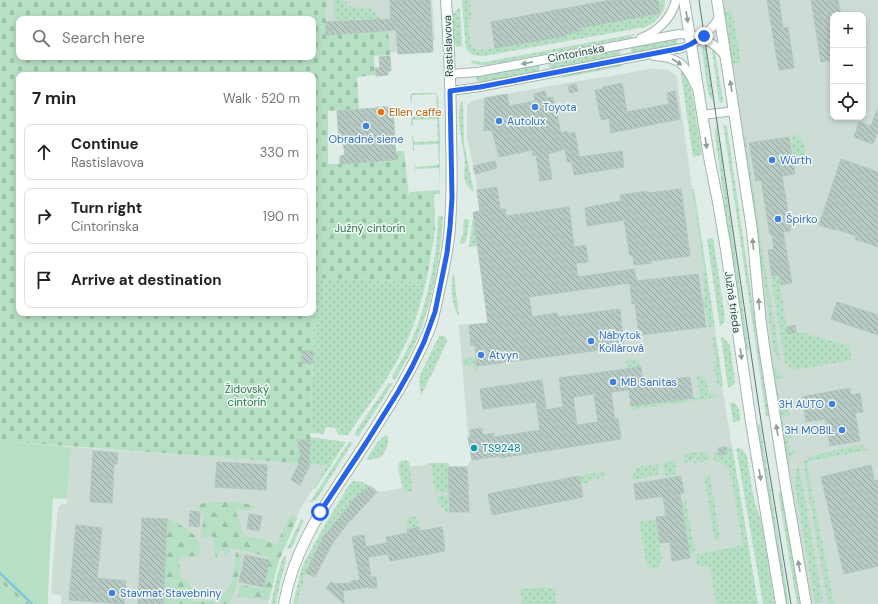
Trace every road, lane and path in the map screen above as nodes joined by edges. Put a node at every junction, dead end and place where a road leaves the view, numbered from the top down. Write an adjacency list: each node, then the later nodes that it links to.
1 (446, 0): 11 (street, Rastislavova)
2 (676, 0): 8 (street)
3 (684, 0): 7 (street, Južná trieda, one-way to 7)
4 (717, 0): 5 (street)
5 (720, 17): 6 (street); 10 (street)
6 (701, 38): 7 (street, Cintorínska); 10 (street, Cintorínska)
7 (691, 39): 8 (street, Cintorínska); 9 (street, Cintorínska); 13 (street, Južná trieda)
8 (626, 44): 11 (street, Cintorínska, one-way to 11)
9 (643, 56): 12 (street, Cintorínska); 13 (street, one-way to 13)
10 (727, 61): 14 (street, one-way to 10)
11 (450, 74): 12 (street, Rastislavova)
12 (450, 91): 16 (street, Rastislavova)
13 (698, 91): 15 (street, Južná trieda)
14 (735, 111): 15 (street); 18 (street, one-way to 14)
15 (702, 115): 17 (street, Južná trieda, one-way to 17)
16 (284, 604)
17 (781, 604)
18 (806, 604)

